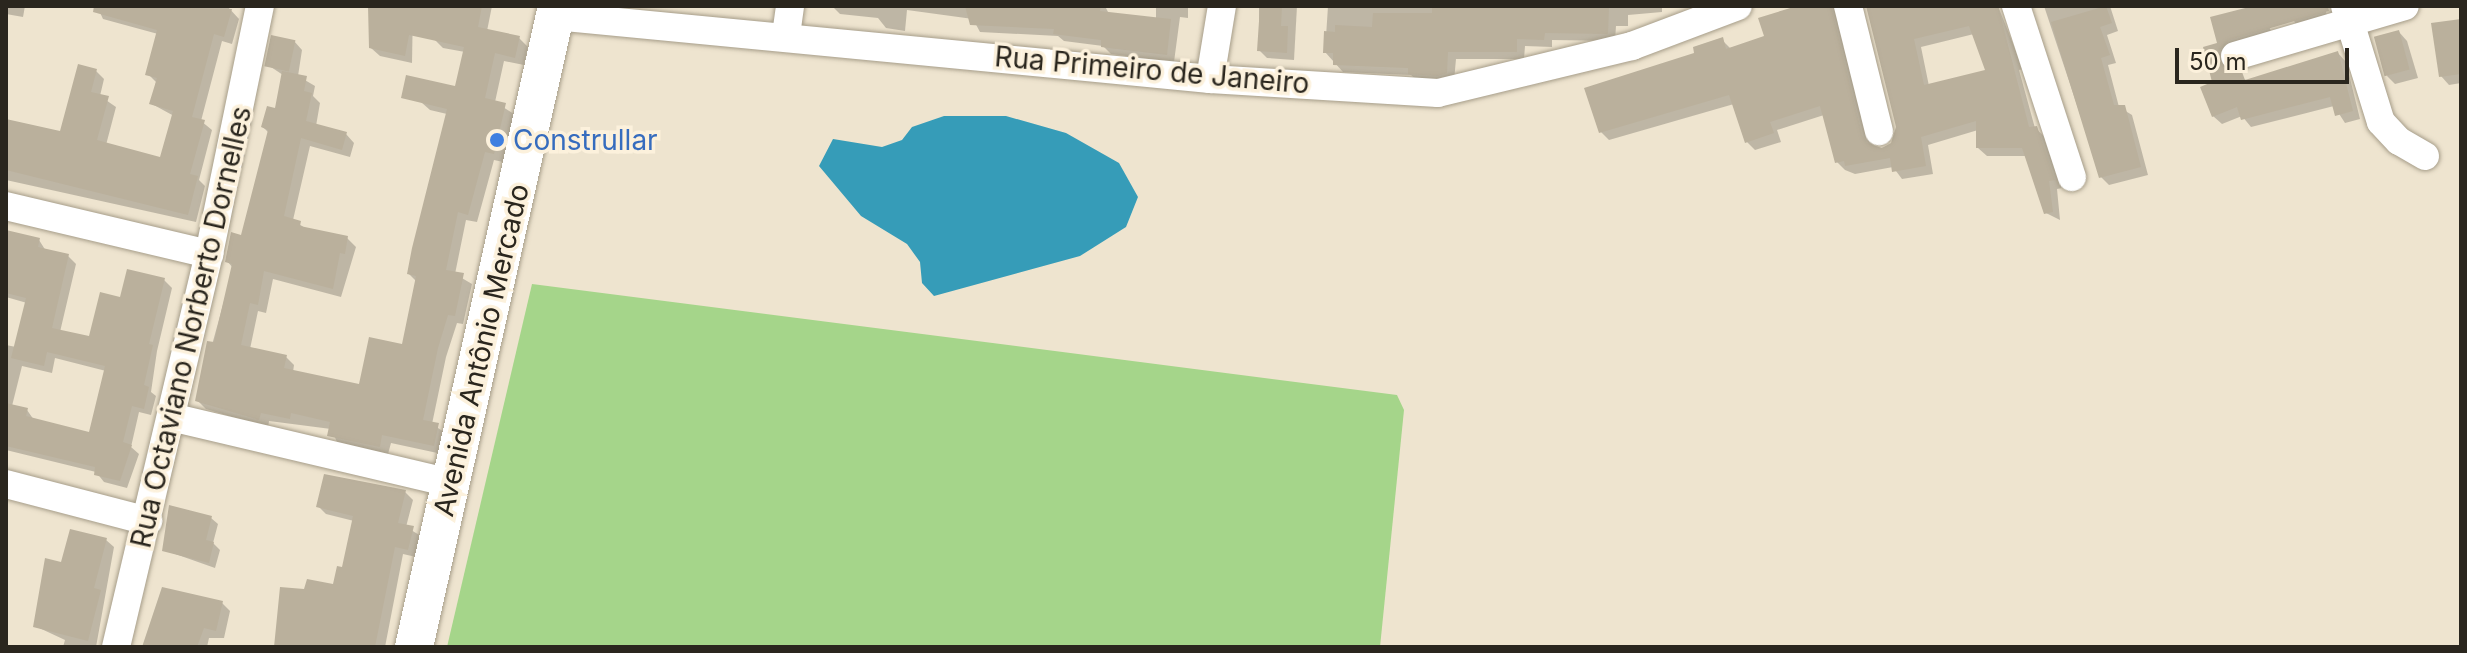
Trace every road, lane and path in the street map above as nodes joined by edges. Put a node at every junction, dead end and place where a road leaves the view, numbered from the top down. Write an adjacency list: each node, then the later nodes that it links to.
1 (260, 6): 17 (street, Rua Octaviano Norberto Dornelles)
2 (790, 6): 10 (street)
3 (1222, 6): 12 (street)
4 (1738, 6): 12 (street, Rua Primeiro de Janeiro)
5 (1848, 6): 13 (street)
6 (2016, 6): 15 (street)
7 (2405, 6): 9 (street)
8 (556, 11): 10 (street, Rua Primeiro de Janeiro); 19 (street, Avenida Antônio Mercado)
9 (2348, 13): 11 (street); 14 (street)
10 (786, 35): 12 (street, Rua Primeiro de Janeiro)
11 (2235, 56)
12 (1210, 79)
13 (1879, 131)
14 (2425, 156)
15 (2072, 177)
16 (6, 206): 17 (street)
17 (209, 254): 18 (street, Rua Octaviano Norberto Dornelles)
18 (171, 417): 19 (street); 21 (street, Rua Octaviano Norberto Dornelles)
19 (450, 483): 23 (street, Avenida Antônio Mercado)
20 (6, 484): 21 (street)
21 (148, 521): 22 (street, Rua Octaviano Norberto Dornelles)
22 (116, 647)
23 (414, 647)

